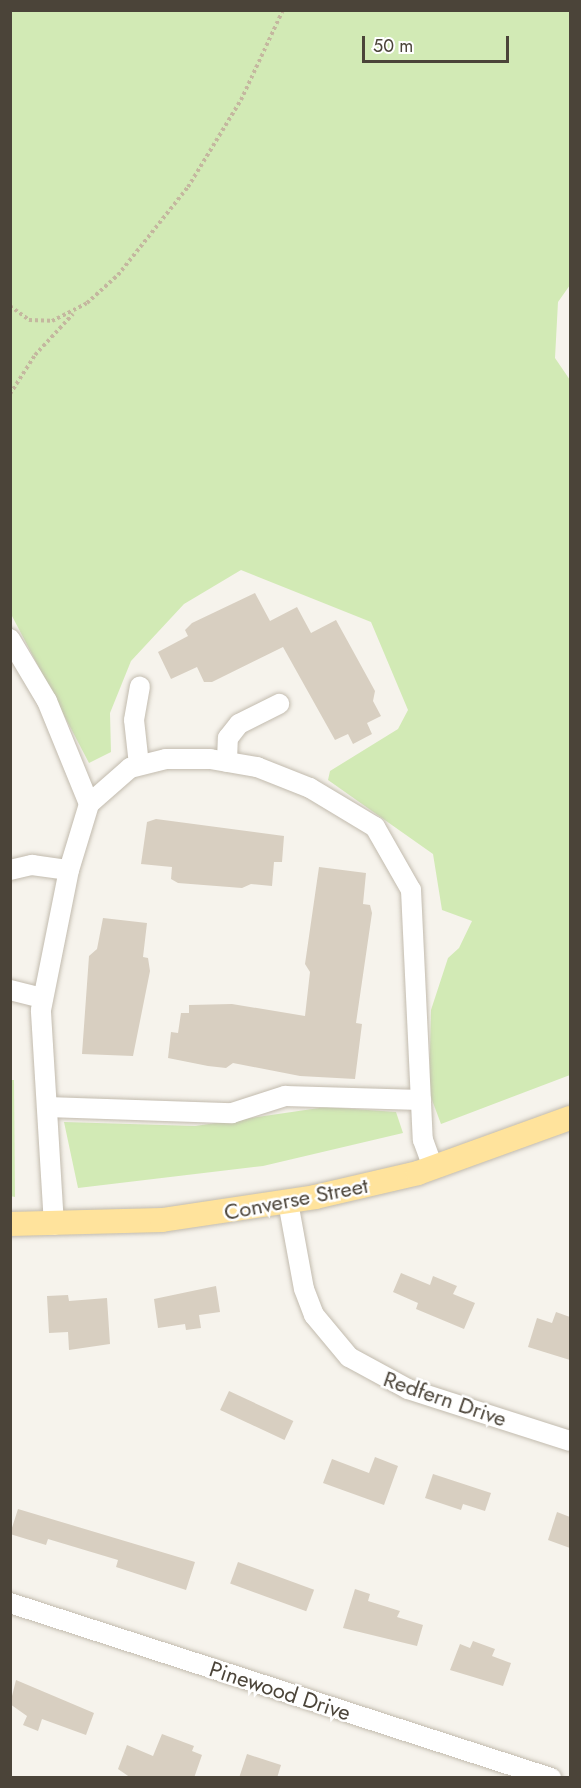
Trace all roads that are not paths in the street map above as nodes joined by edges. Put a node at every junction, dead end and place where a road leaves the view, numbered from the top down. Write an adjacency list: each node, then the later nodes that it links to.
1 (10, 639): 6 (street)
2 (140, 687): 5 (street)
3 (279, 704): 4 (street)
4 (227, 762): 5 (street); 11 (street)
5 (139, 765): 6 (street)
6 (89, 804): 8 (street)
7 (10, 870): 8 (street)
8 (69, 870): 10 (street)
9 (10, 990): 10 (street)
10 (44, 998): 12 (street)
11 (421, 1100): 12 (street); 14 (street)
12 (47, 1107): 17 (street)
13 (570, 1118): 14 (main road, Converse Street)
14 (433, 1168): 15 (main road, Converse Street)
15 (288, 1202): 17 (main road, Converse Street); 18 (street, Redfern Drive)
16 (10, 1224): 17 (main road, Converse Street)
17 (54, 1225)
18 (570, 1441)
19 (10, 1604): 20 (street, Pinewood Drive)
20 (515, 1772): 21 (street, Pinewood Drive)
21 (550, 1778)

